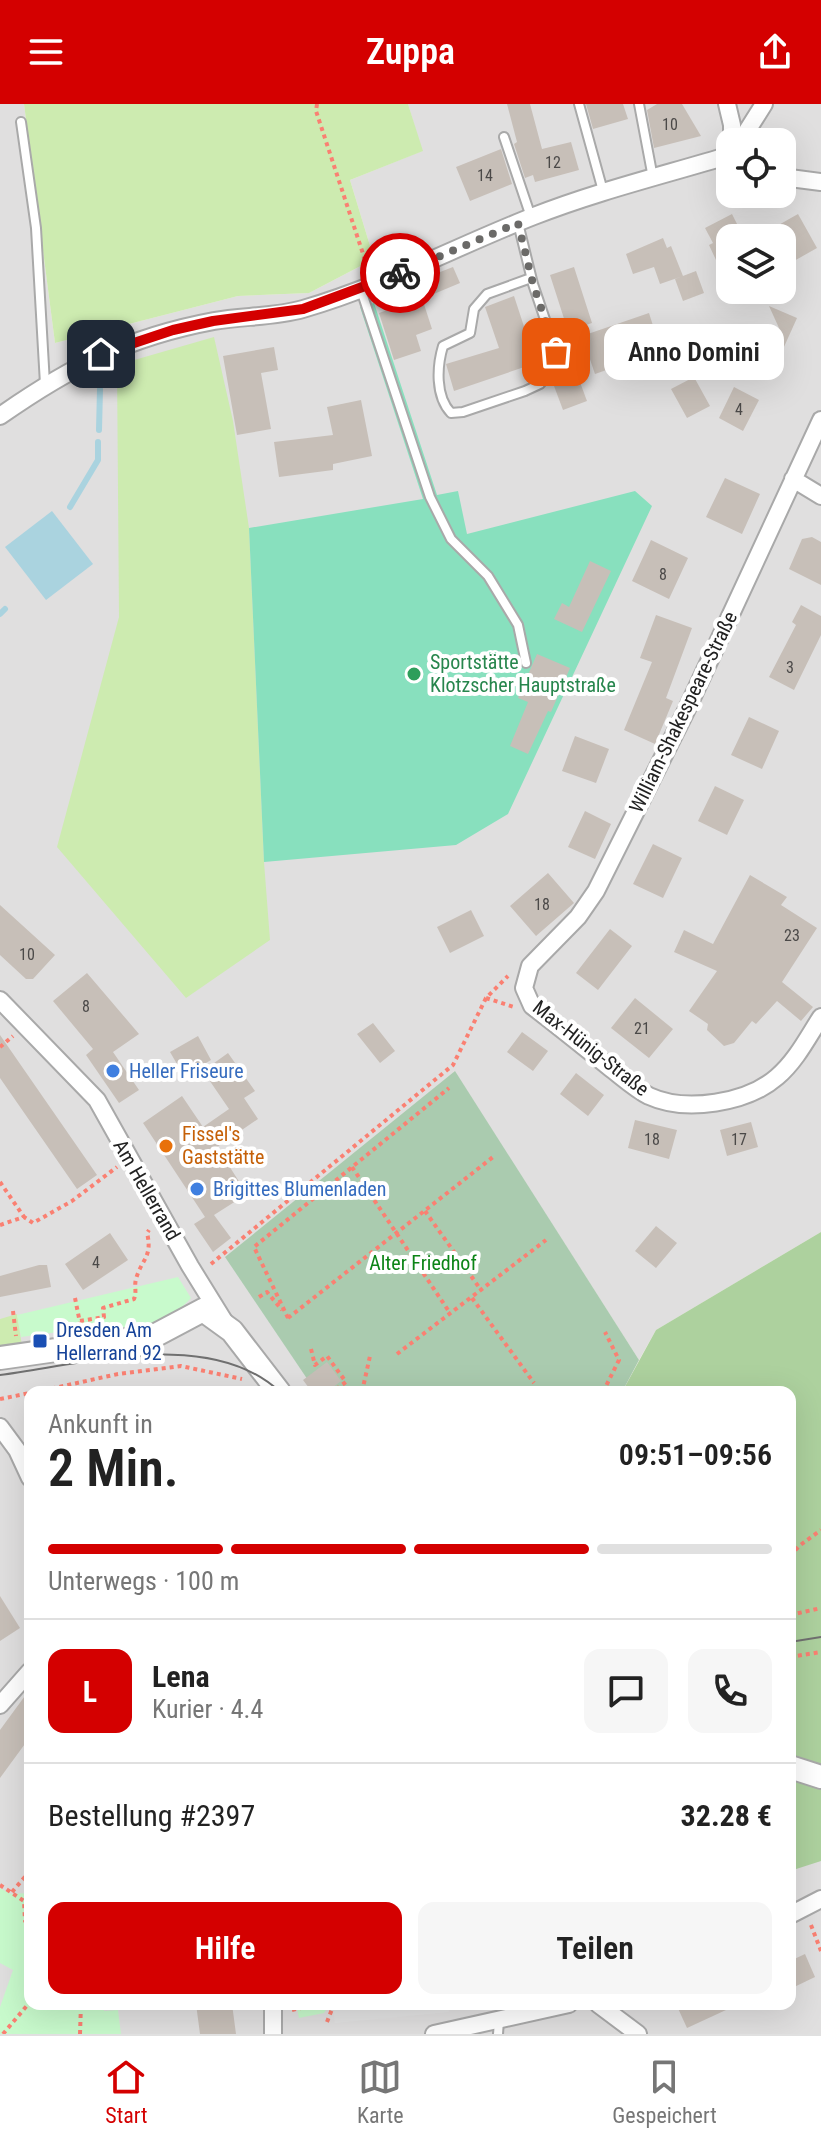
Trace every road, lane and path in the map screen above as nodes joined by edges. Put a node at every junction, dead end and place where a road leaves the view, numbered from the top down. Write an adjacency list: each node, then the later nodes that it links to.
1 (317, 104): 17 (path)
2 (579, 104): 14 (lane)
3 (639, 104): 11 (lane)
4 (727, 104): 7 (street)
5 (764, 104): 8 (street)
6 (21, 122): 18 (lane)
7 (732, 128)
8 (749, 128)
9 (504, 137): 15 (lane)
10 (716, 159): 11 (street)
11 (653, 179): 14 (street)
12 (796, 179): 13 (street)
13 (821, 182)
14 (603, 191): 15 (street)
15 (524, 220): 16 (lane); 17 (street)
16 (531, 278): 16 (lane)
17 (367, 287): 18 (street); 23 (lane)
18 (45, 384): 19 (street)
19 (0, 416)
20 (821, 420): 21 (street, William-Shakespeare-Straße)
21 (793, 479): 22 (street); 25 (street, William-Shakespeare-Straße)
22 (821, 496)
23 (526, 663)
24 (515, 969): 26 (path)
25 (524, 988): 29 (street, Max-Hünig-Straße)
26 (486, 998): 28 (path); 41 (path)
27 (0, 1000): 32 (street, Am Hellerrand)
28 (517, 1008)
29 (821, 1017)
30 (449, 1088): 33 (path)
31 (493, 1157): 35 (path)
32 (128, 1159): 36 (street, Am Hellerrand); 37 (path)
33 (352, 1167): 39 (path); 48 (path)
34 (0, 1182): 37 (path)
35 (425, 1211): 39 (path); 42 (path)
36 (161, 1214): 41 (street, Am Hellerrand); 49 (path)
37 (24, 1217): 38 (path)
38 (0, 1225)
39 (396, 1234): 47 (path); 48 (path)
40 (546, 1240): 42 (path)
41 (196, 1275): 50 (street, Am Hellerrand)
42 (481, 1290): 44 (path)
43 (259, 1297): 48 (path)
44 (471, 1297): 47 (path); 58 (path)
45 (75, 1298): 49 (path)
46 (13, 1311): 53 (path)
47 (450, 1313): 55 (path)
48 (288, 1318)
49 (80, 1321): 52 (path)
50 (232, 1331): 57 (street); 61 (street, Am Hellerrand)
51 (605, 1332): 64 (path)
52 (82, 1333)
53 (22, 1341)
54 (311, 1349): 62 (path)
55 (397, 1354)
56 (370, 1356): 63 (path)
57 (0, 1358)
58 (534, 1383)
59 (63, 1386): 60 (path)
60 (265, 1386)
61 (275, 1386)
62 (342, 1386)
63 (363, 1386)
64 (606, 1386)
65 (24, 1394): 66 (path)
66 (0, 1399)
67 (0, 1427): 68 (street)
68 (24, 1465)
69 (821, 1530): 70 (path)
70 (796, 1549)
71 (821, 1608): 72 (path)
72 (796, 1614)
73 (821, 1652): 74 (path)
74 (796, 1656)
75 (24, 1678): 76 (street)
76 (0, 1705)
77 (796, 1769): 78 (street)
78 (821, 1777)
79 (24, 1878): 81 (path)
80 (0, 1885): 81 (path)
81 (12, 1892): 82 (path)
82 (24, 1901)
83 (814, 1903): 84 (street); 85 (path)
84 (796, 1912)
85 (821, 1951)
86 (24, 2009): 94 (path)
87 (81, 2010): 95 (path)
88 (273, 2010): 96 (street)
89 (332, 2010): 92 (path)
90 (551, 2010): 93 (street)
91 (606, 2010): 98 (street)
92 (327, 2022)
93 (498, 2028): 97 (street)
94 (3, 2034)
95 (80, 2034)
96 (273, 2034)
97 (434, 2034)
98 (638, 2034)

